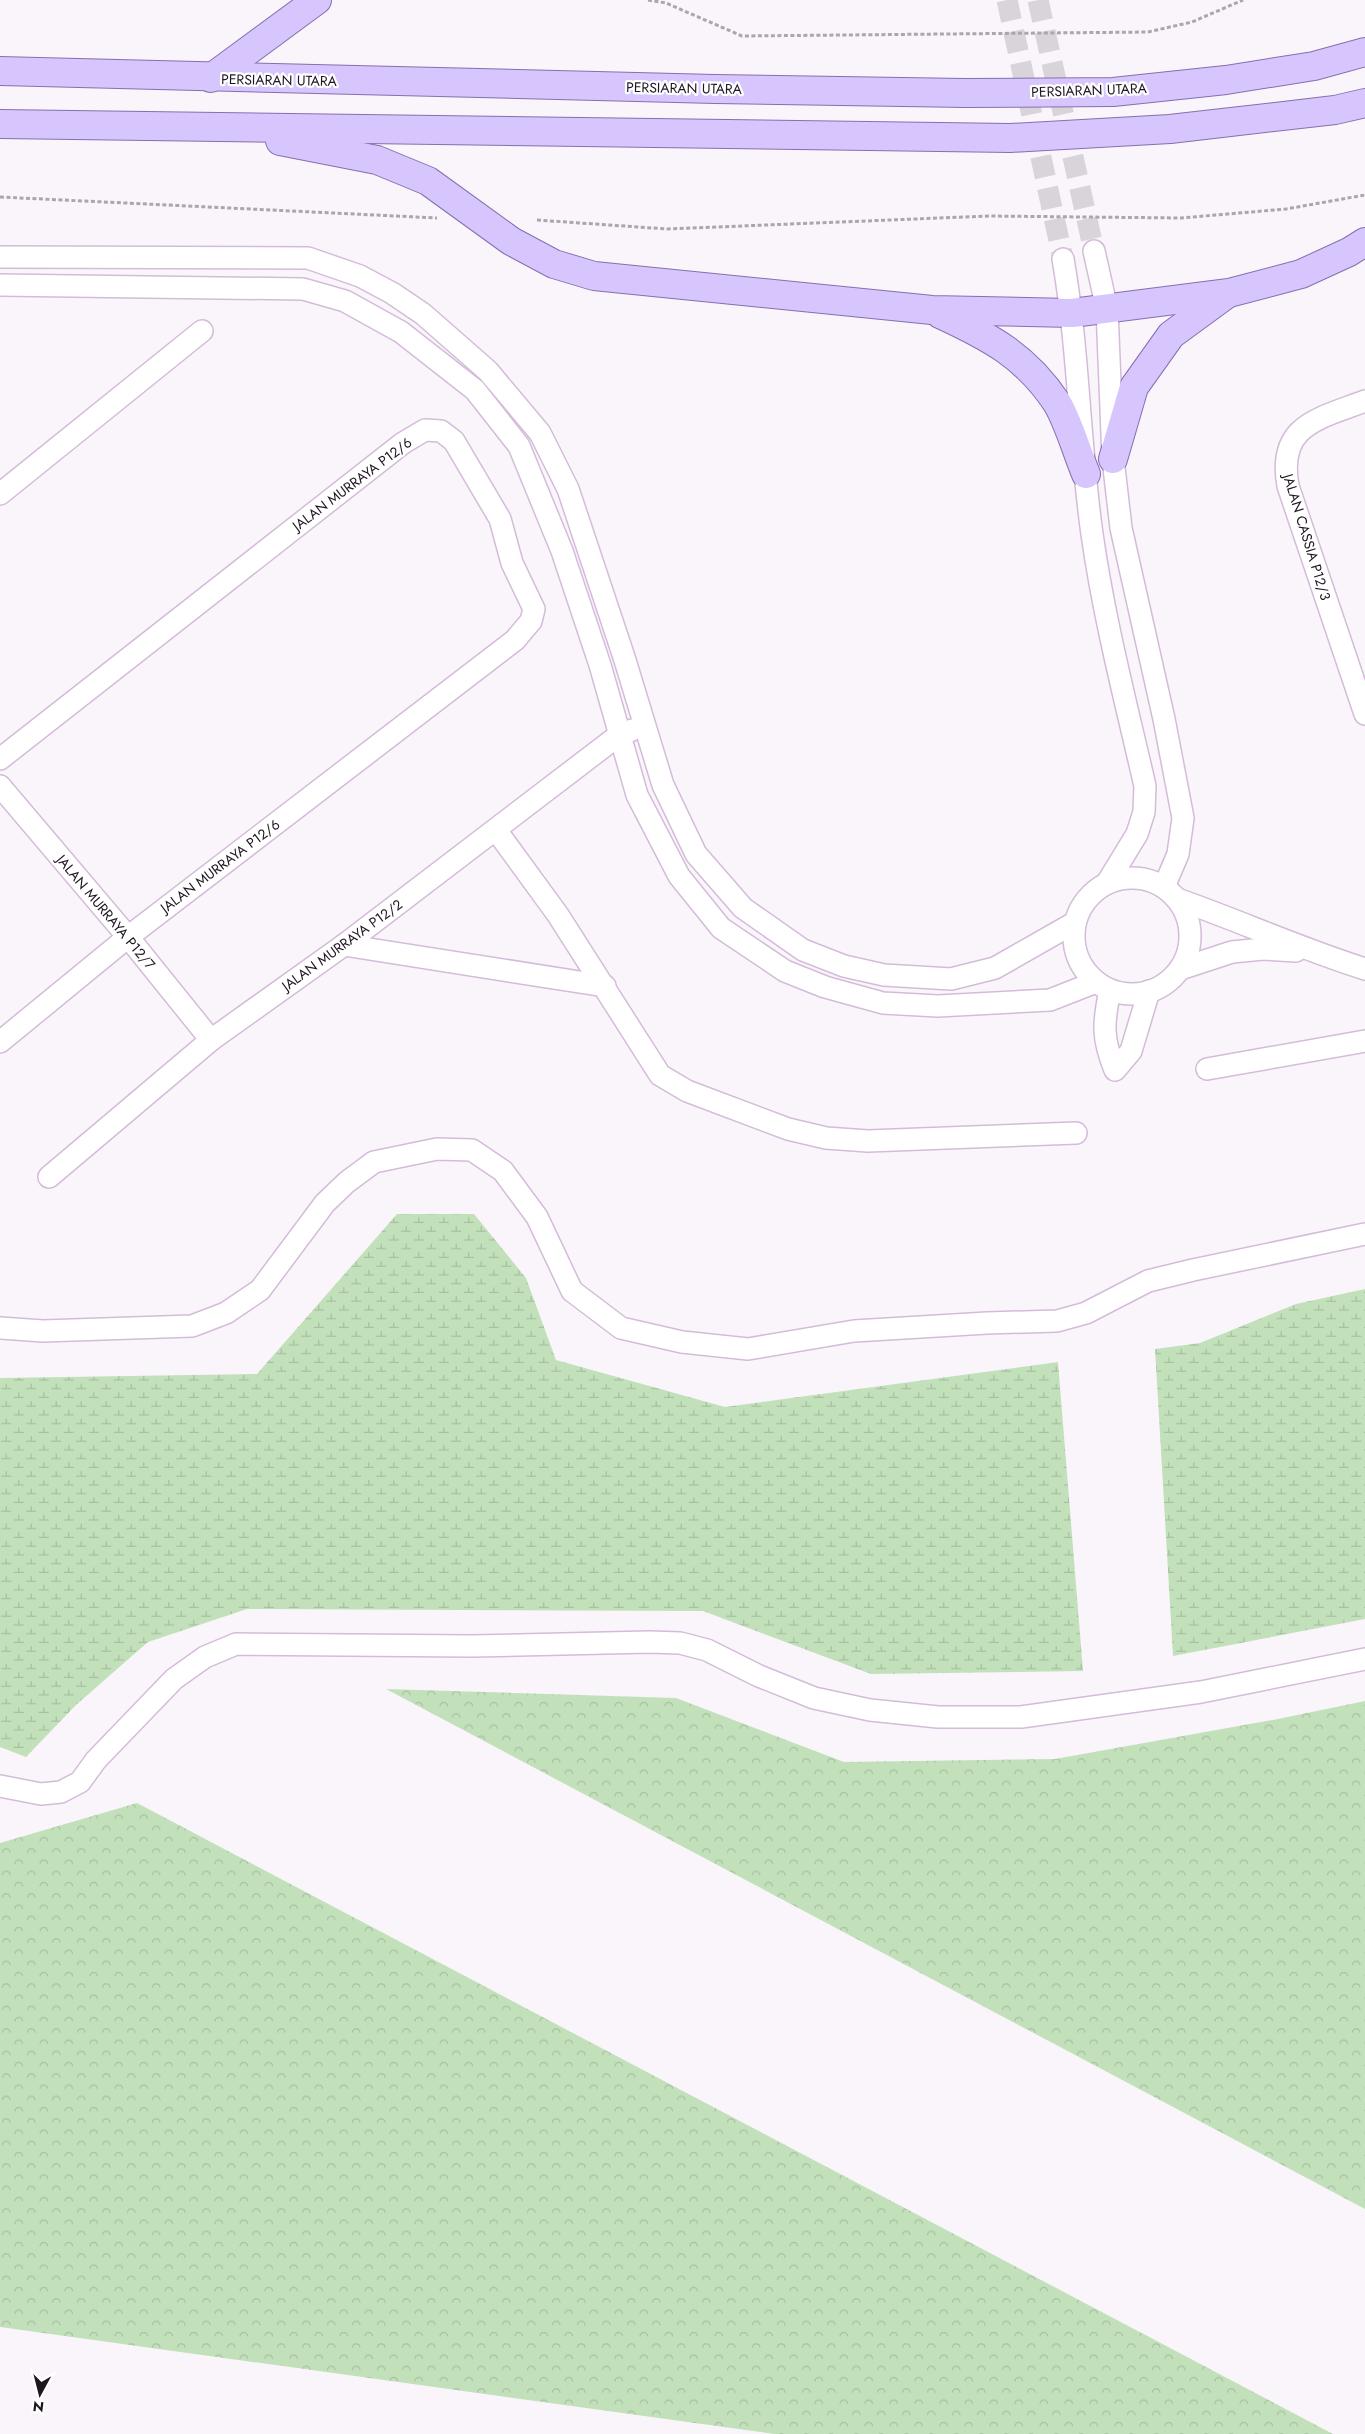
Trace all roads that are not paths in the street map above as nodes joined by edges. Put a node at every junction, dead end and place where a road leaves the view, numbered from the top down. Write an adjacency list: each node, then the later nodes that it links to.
1 (317, 0): 4 (main road)
2 (1365, 52): 4 (main road, PERSIARAN UTARA)
3 (0, 71): 4 (main road, PERSIARAN UTARA)
4 (211, 78)
5 (1365, 103): 7 (main road)
6 (0, 124): 7 (main road)
7 (228, 128): 15 (main road)
8 (1365, 242): 13 (main road)
9 (1094, 251): 14 (street)
10 (0, 257): 23 (street)
11 (1063, 259): 16 (street)
12 (0, 285): 24 (street)
13 (1229, 293): 14 (main road); 19 (main road)
14 (1107, 309): 16 (main road); 19 (street)
15 (932, 310): 16 (main road); 20 (main road)
16 (1072, 313): 20 (street)
17 (202, 331): 21 (street)
18 (1365, 401): 22 (street, JALAN CASSIA P12/3)
19 (1113, 459): 29 (street)
20 (1086, 474): 28 (street)
21 (0, 494)
22 (1365, 714)
23 (644, 726): 24 (street, JALAN MURRAYA P12/2); 30 (street)
24 (619, 735): 27 (street, JALAN MURRAYA P12/2); 37 (street)
25 (0, 759): 31 (street, JALAN MURRAYA P12/6)
26 (0, 786): 31 (street, JALAN MURRAYA P12/7)
27 (496, 830): 32 (street, JALAN MURRAYA P12/2); 36 (street)
28 (1107, 883): 29 (street); 30 (street)
29 (1171, 893): 33 (street); 34 (street)
30 (1074, 923): 37 (street)
31 (128, 937): 39 (street, JALAN MURRAYA P12/7); 41 (street, JALAN MURRAYA P12/6)
32 (344, 946): 36 (street); 39 (street, JALAN MURRAYA P12/2)
33 (1314, 953): 34 (street); 35 (street)
34 (1180, 969): 38 (street)
35 (1365, 969)
36 (605, 986): 43 (street)
37 (1103, 986): 38 (street); 38 (street)
38 (1149, 992)
39 (211, 1040): 44 (street, JALAN MURRAYA P12/2)
40 (1365, 1041): 42 (street)
41 (0, 1042)
42 (1208, 1069)
43 (1076, 1133)
44 (49, 1177)
45 (1365, 1234): 46 (street)
46 (0, 1328)
47 (1365, 1659): 48 (street)
48 (0, 1786)

